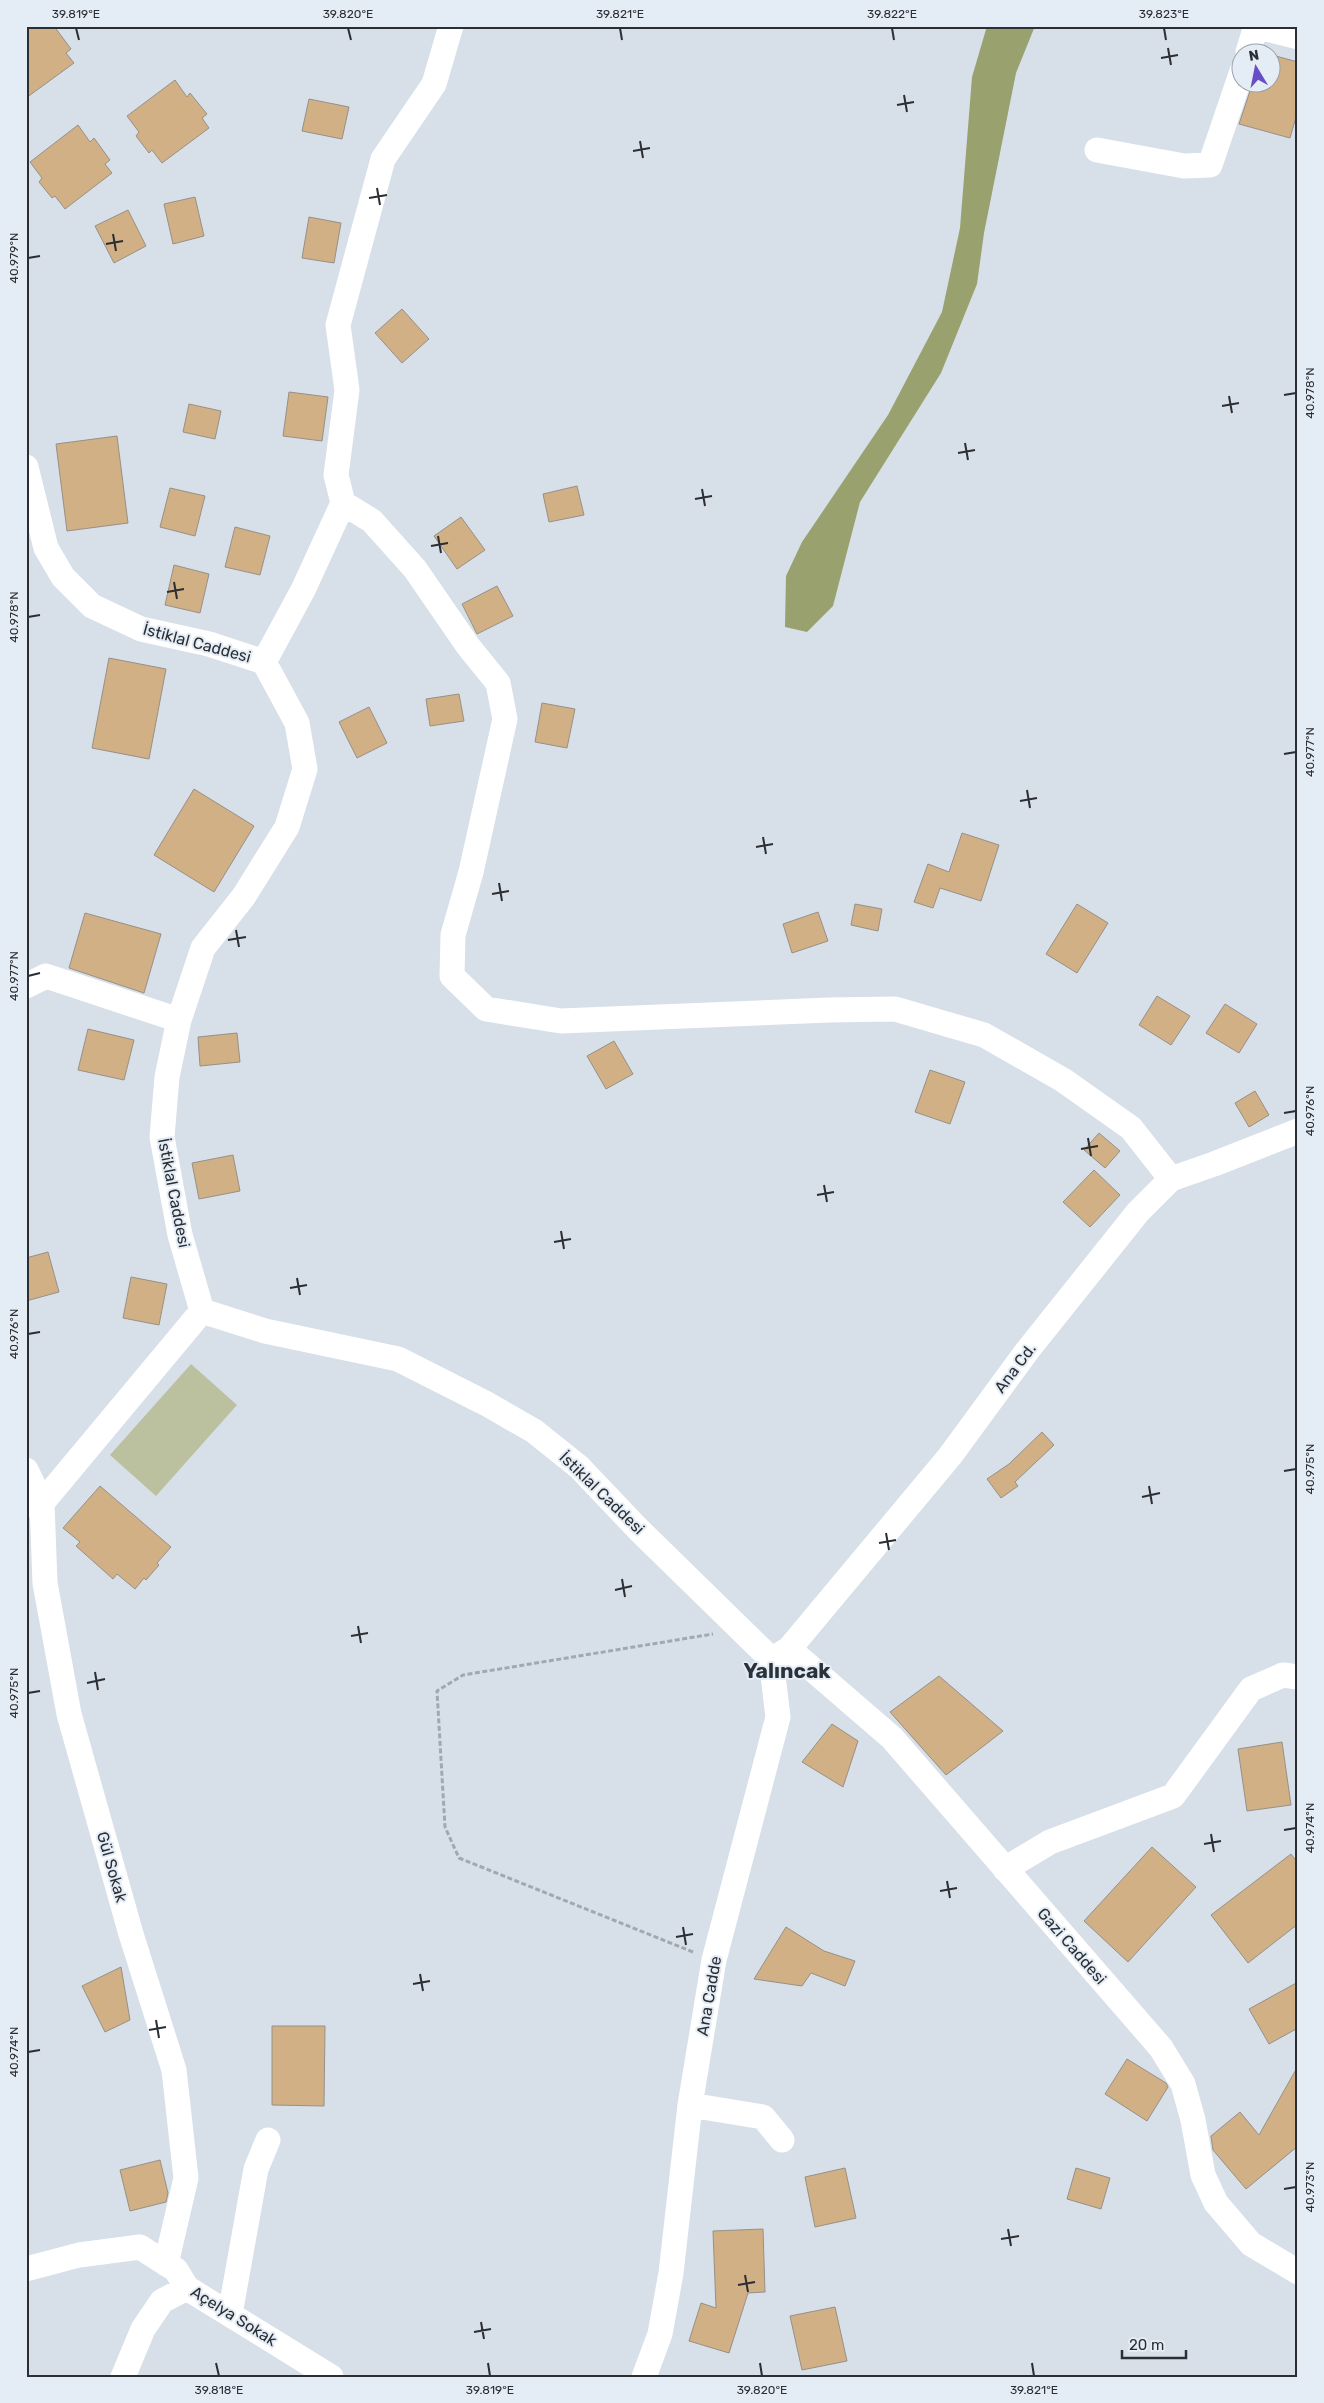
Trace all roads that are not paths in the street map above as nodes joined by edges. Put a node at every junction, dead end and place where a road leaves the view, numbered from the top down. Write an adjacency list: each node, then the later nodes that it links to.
1 (451, 26): 8 (street)
2 (1256, 26): 3 (street); 4 (street)
3 (1298, 38)
4 (1251, 42)
5 (1235, 92): 6 (street)
6 (1098, 150)
7 (26, 467): 9 (street, İstiklal Caddesi)
8 (343, 503): 9 (street); 13 (street)
9 (264, 662): 11 (street, İstiklal Caddesi)
10 (26, 986): 11 (street)
11 (179, 1020): 14 (street, İstiklal Caddesi)
12 (1298, 1131): 13 (street, Ana Cd.)
13 (1171, 1179): 17 (street, Ana Cd.)
14 (202, 1311): 16 (street); 17 (street, İstiklal Caddesi)
15 (26, 1470): 16 (street, Gül Sokak)
16 (34, 1504): 23 (street, Gül Sokak)
17 (780, 1654): 19 (street, Gazi Caddesi); 20 (street, Ana Cadde)
18 (1298, 1677): 19 (street)
19 (1005, 1869): 25 (street, Gazi Caddesi)
20 (690, 2106): 22 (street); 30 (street, Ana Cadde)
21 (268, 2140): 27 (street)
22 (782, 2140)
23 (166, 2264): 24 (street, Açelya Sokak); 26 (street, Açelya Sokak)
24 (26, 2269)
25 (1298, 2272)
26 (187, 2288): 27 (street, Açelya Sokak); 28 (street)
27 (230, 2314): 29 (street, Açelya Sokak)
28 (123, 2377)
29 (331, 2377)
30 (644, 2377)

